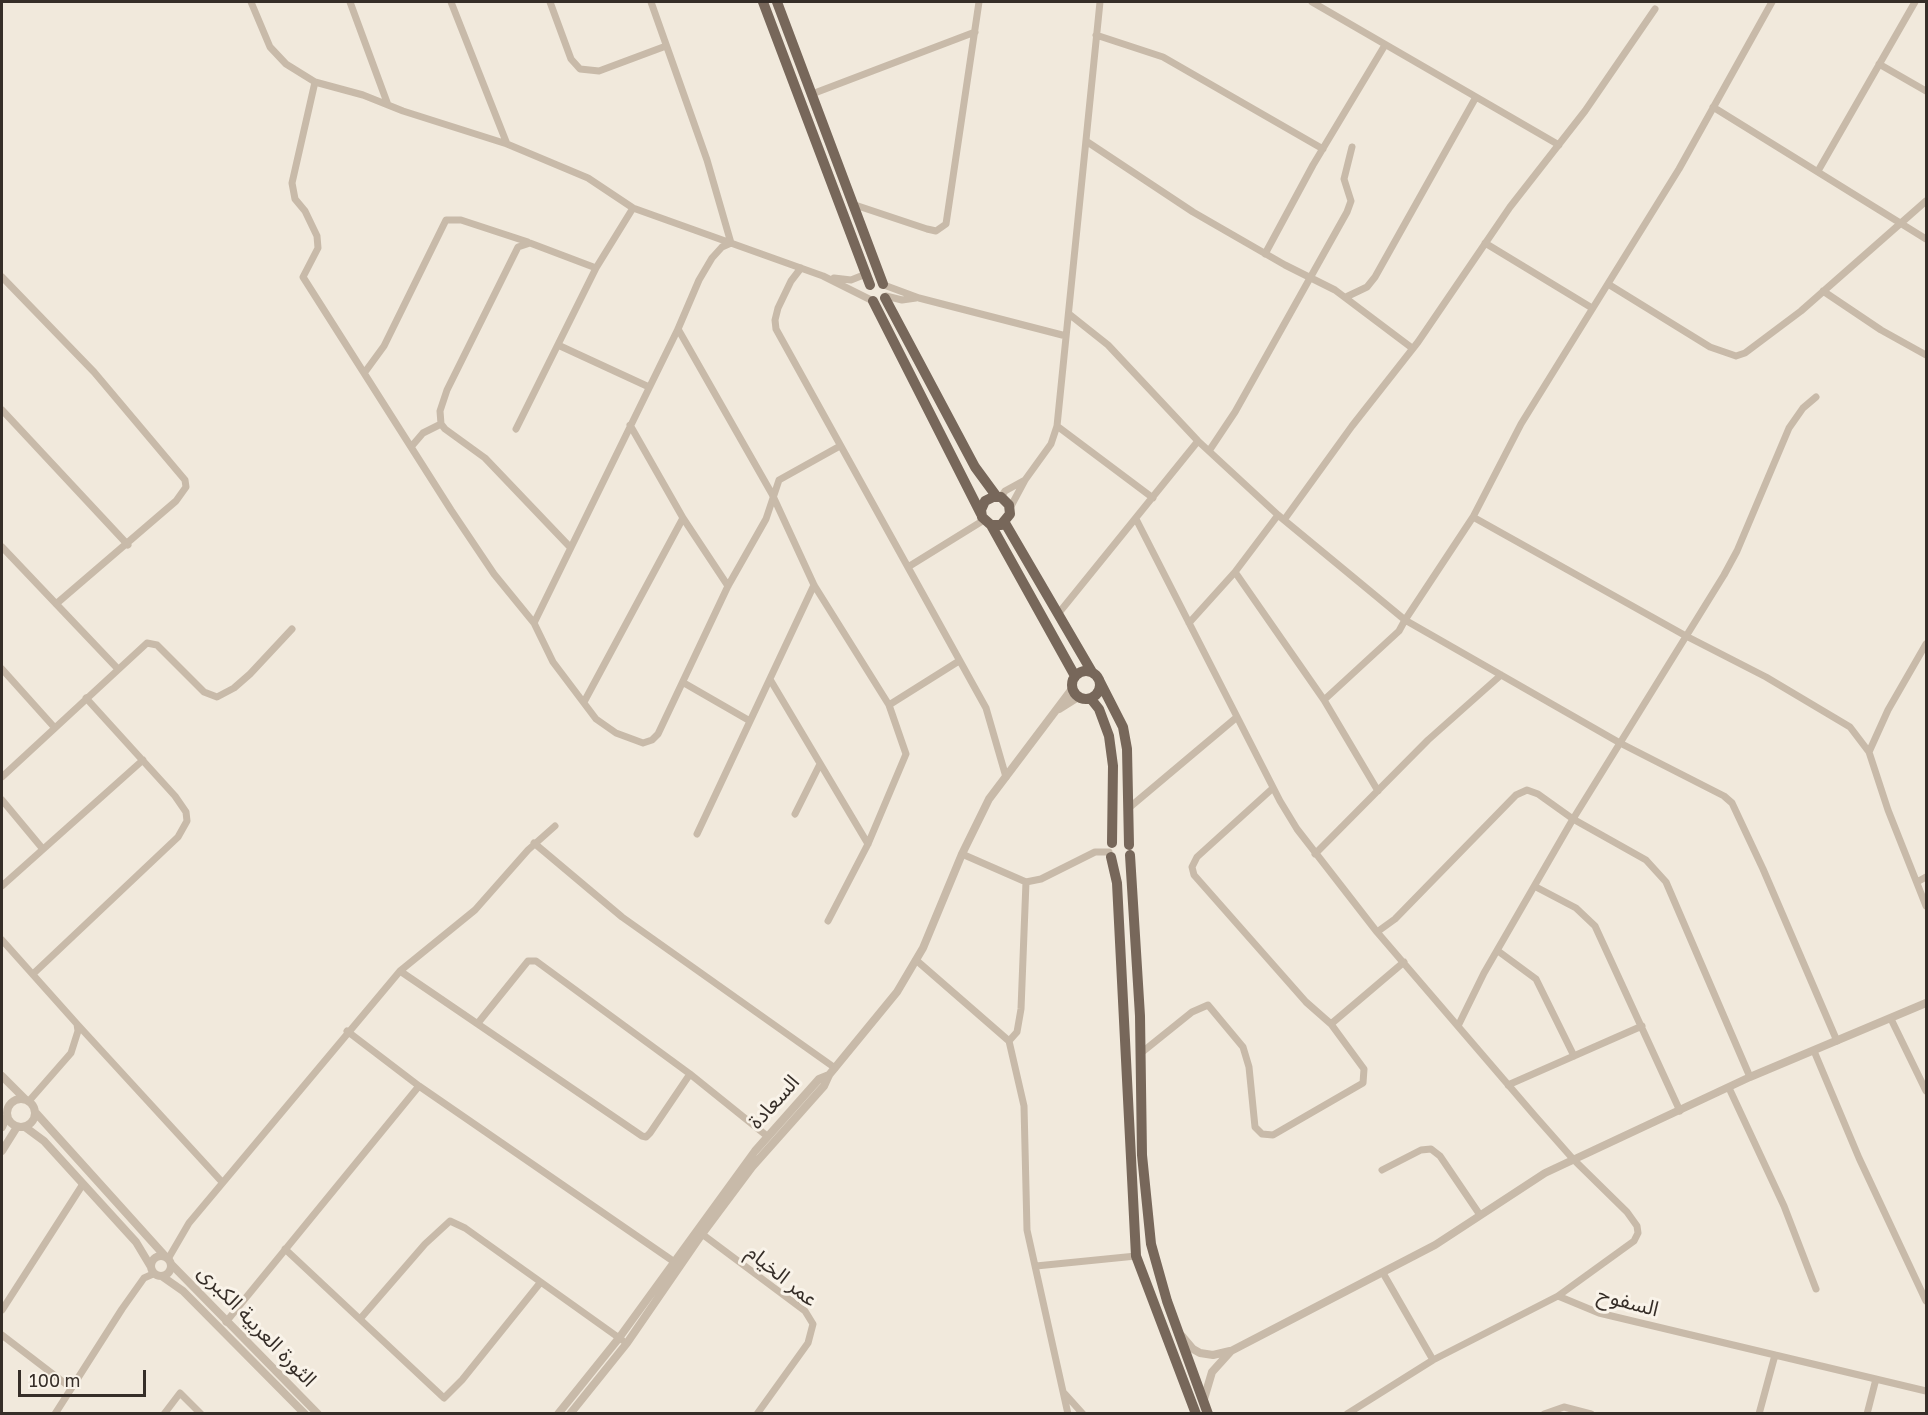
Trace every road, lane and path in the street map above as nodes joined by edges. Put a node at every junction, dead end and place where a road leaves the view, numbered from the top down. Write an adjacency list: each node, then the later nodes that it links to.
1 (251, 2): 19 (street)
2 (350, 2): 23 (street)
3 (451, 2): 26 (street)
4 (550, 2): 17 (street)
5 (651, 2): 17 (street)
6 (763, 2): 45 (main road)
7 (777, 2): 21 (main road)
8 (979, 2): 14 (street)
9 (1100, 2): 15 (street)
10 (1312, 2): 16 (street)
11 (1772, 2): 24 (street)
12 (1915, 2): 18 (street)
13 (1655, 9): 27 (street)
14 (975, 32): 21 (street); 32 (street)
15 (1096, 35): 25 (street); 29 (street)
16 (1385, 45): 22 (street); 29 (street)
17 (666, 46): 37 (street)
18 (1879, 64): 20 (street); 30 (street)
19 (315, 82): 23 (street); 59 (street)
20 (1926, 92)
21 (812, 94): 32 (main road)
22 (1476, 97): 27 (street); 49 (street)
23 (388, 105): 26 (street)
24 (1713, 107): 30 (street); 46 (street)
25 (1086, 141): 39 (street); 53 (street)
26 (507, 144): 33 (street)
27 (1559, 145): 38 (street)
28 (1352, 147): 44 (street)
29 (1323, 149): 39 (street)
30 (1818, 171): 34 (street)
31 (1926, 201): 34 (street)
32 (852, 204): 47 (main road)
33 (633, 208): 37 (street); 40 (street)
34 (1902, 223): 35 (street); 48 (street)
35 (1926, 239)
36 (530, 243): 40 (street); 59 (street); 63 (street)
37 (731, 243): 41 (street); 54 (street)
38 (1485, 243): 52 (street); 57 (street)
39 (1265, 254): 44 (street)
40 (596, 268): 56 (street)
41 (801, 268): 42 (street); 68 (street)
42 (823, 276): 45 (street); 51 (street)
43 (2, 277): 82 (street)
44 (1310, 278): 49 (street); 70 (street)
45 (868, 279): 47 (main road); 51 (main road)
46 (1608, 284): 48 (street); 52 (street)
47 (885, 291): 50 (street); 50 (street); 51 (main road); 73 (main road)
48 (1823, 291): 58 (street)
49 (1346, 297): 57 (street)
50 (919, 298): 55 (street)
51 (872, 301): 80 (main road)
52 (1592, 308): 76 (street)
53 (1069, 314): 55 (street); 67 (street)
54 (678, 329): 60 (street); 72 (street)
55 (1066, 336): 65 (street)
56 (558, 345): 60 (street); 66 (street)
57 (1412, 348): 78 (street)
58 (1926, 355)
59 (365, 372): 69 (street)
60 (649, 387): 64 (street)
61 (1816, 397): 97 (street)
62 (2, 411): 82 (street)
63 (441, 424): 69 (street); 83 (street)
64 (630, 425): 77 (street); 83 (street)
65 (1057, 426): 71 (street); 74 (street)
66 (516, 429)
67 (1198, 441): 70 (street); 74 (street)
68 (840, 446): 72 (street); 87 (street)
69 (411, 447): 95 (street)
70 (1209, 451): 78 (street)
71 (1025, 480): 73 (street); 75 (street)
72 (772, 494): 89 (street); 90 (street)
73 (999, 497): 75 (main road); 80 (main road)
74 (1153, 498): 79 (street)
75 (1010, 508): 81 (main road)
76 (1473, 517): 93 (street); 97 (street)
77 (683, 518): 90 (street); 111 (street)
78 (1281, 518): 88 (street); 93 (street)
79 (1136, 519): 92 (street); 94 (street)
80 (985, 520): 81 (main road); 87 (street); 104 (main road)
81 (1005, 523): 92 (main road)
82 (128, 545): 91 (street)
83 (569, 546): 95 (street)
84 (2, 547): 85 (street)
85 (9, 556): 86 (street); 91 (street)
86 (2, 563)
87 (908, 567): 99 (street)
88 (1235, 572): 94 (street); 110 (street)
89 (814, 585): 105 (street); 112 (street)
90 (728, 586): 106 (street)
91 (56, 604): 101 (street)
92 (1058, 614): 102 (main road)
93 (1405, 620): 103 (street); 110 (street)
94 (1189, 622): 113 (street)
95 (534, 623): 111 (street)
96 (292, 629): 101 (street)
97 (1686, 636): 116 (street); 117 (street)
98 (1926, 644): 117 (street)
99 (959, 661): 112 (street); 121 (street)
100 (2, 669): 115 (street)
101 (118, 669): 108 (street)
102 (1095, 675): 104 (main road); 109 (main road); 125 (main road)
103 (1501, 675): 116 (street); 123 (street)
104 (1075, 676): 107 (main road)
105 (771, 681): 114 (street); 119 (street)
106 (684, 683): 111 (street); 114 (street)
107 (1075, 693): 109 (main road); 121 (street)
108 (86, 698): 115 (street); 118 (street)
109 (1091, 699): 134 (main road)
110 (1324, 700): 123 (street)
111 (584, 702)
112 (889, 705): 131 (street)
113 (1237, 717): 122 (street); 125 (street)
114 (750, 721): 129 (street)
115 (54, 727): 120 (street)
116 (1620, 743): 127 (street); 160 (street)
117 (1869, 752): 139 (street)
118 (143, 760): 132 (street); 150 (street)
119 (820, 765): 126 (street); 131 (street)
120 (2, 777)
121 (1006, 777): 135 (street)
122 (1273, 788): 136 (street); 155 (street)
123 (1378, 791): 136 (street)
124 (2, 800): 132 (street)
125 (1130, 807): 133 (main road)
126 (795, 814)
127 (1573, 819): 141 (street); 144 (street); 168 (street)
128 (555, 826): 130 (street)
129 (698, 834)
130 (534, 843): 149 (street); 164 (street)
131 (868, 844): 143 (street)
132 (42, 848): 140 (street)
133 (1130, 850): 134 (main road); 134 (main road); 162 (main road)
134 (1111, 851): 138 (street); 189 (main road)
135 (962, 854): 138 (street); 147 (street)
136 (1315, 854): 144 (street)
137 (1926, 877): 139 (street)
138 (1026, 882): 159 (street)
139 (1917, 882): 142 (street)
140 (2, 886)
141 (1536, 887): 146 (street); 157 (street)
142 (1926, 906)
143 (828, 921)
144 (1377, 932): 148 (street)
145 (2, 940): 150 (street)
146 (1498, 951): 156 (street); 163 (street)
147 (916, 960): 159 (street); 164 (street)
148 (1404, 962): 155 (street); 156 (street)
149 (400, 971): 153 (street); 158 (street)
150 (33, 974): 154 (street)
151 (1926, 1003): 152 (street)
152 (1892, 1019): 160 (street); 172 (street)
153 (478, 1023): 165 (street); 165 (street)
154 (77, 1024): 174 (street); 184 (street)
155 (1331, 1024): 162 (street)
156 (1458, 1026): 169 (street)
157 (1642, 1026): 163 (street); 175 (street)
158 (347, 1031): 170 (street); 184 (street)
159 (1009, 1041): 192 (street)
160 (1837, 1041): 161 (street)
161 (1814, 1051): 168 (street); 199 (street)
162 (1142, 1053): 203 (main road)
163 (1574, 1056): 169 (street)
164 (836, 1068): 166 (street)
165 (690, 1074): 180 (street)
166 (829, 1075): 180 (street, السعادة); 187 (street, السعادة)
167 (2, 1076): 174 (street)
168 (1750, 1077): 171 (street)
169 (1508, 1085): 182 (street)
170 (419, 1086): 188 (street); 191 (street)
171 (1729, 1088): 175 (street); 197 (street)
172 (1926, 1091)
173 (2, 1098): 176 (street)
174 (27, 1100): 176 (street); 177 (street)
175 (1680, 1111): 182 (street)
176 (7, 1113): 178 (street); 179 (street)
177 (36, 1113): 179 (street); 190 (street, الثورة العربية الكبرى)
178 (2, 1127)
179 (21, 1127): 181 (street); 185 (street)
180 (767, 1136): 191 (street, السعادة)
181 (2, 1151)
182 (1573, 1159): 186 (street); 198 (street)
183 (1382, 1170): 186 (street)
184 (222, 1182): 190 (street)
185 (83, 1184): 193 (street); 200 (street)
186 (1480, 1215): 194 (street)
187 (702, 1234): 206 (street, السعادة); 222 (street, عمر الخيام)
188 (285, 1249): 201 (street); 202 (street)
189 (1136, 1256): 192 (street); 225 (main road)
190 (168, 1260): 193 (street); 195 (street); 202 (street, الثورة العربية الكبرى)
191 (673, 1261): 205 (street, السعادة)
192 (1036, 1266): 213 (street)
193 (152, 1270): 195 (street); 211 (street)
194 (1383, 1273): 207 (street); 209 (street)
195 (163, 1277): 218 (street, الثورة العربية الكبرى)
196 (540, 1283): 201 (street); 201 (street); 205 (street)
197 (1816, 1289)
198 (1558, 1296): 208 (street, السفوح); 209 (street)
199 (1926, 1302)
200 (2, 1310)
201 (360, 1319)
202 (226, 1322): 219 (street, الثورة العربية الكبرى)
203 (1179, 1332): 207 (street); 214 (main road)
204 (2, 1335): 211 (street)
205 (619, 1338): 206 (street); 220 (street, السعادة)
206 (627, 1343): 221 (street, السعادة)
207 (1231, 1351): 214 (street)
208 (1775, 1355): 210 (street, السفوح); 230 (street)
209 (1433, 1360): 227 (street)
210 (1876, 1379): 212 (street, السفوح); 231 (street)
211 (71, 1388): 215 (street)
212 (1926, 1391)
213 (1065, 1394): 223 (street); 224 (street)
214 (1204, 1399): 226 (main road)
215 (55, 1413)
216 (164, 1413): 217 (street)
217 (201, 1413)
218 (305, 1413)
219 (315, 1413)
220 (558, 1413)
221 (570, 1413)
222 (757, 1413)
223 (1068, 1413)
224 (1083, 1413)
225 (1196, 1413)
226 (1208, 1413)
227 (1350, 1413)
228 (1544, 1413): 229 (street)
229 (1592, 1413)
230 (1759, 1413)
231 (1867, 1413)

